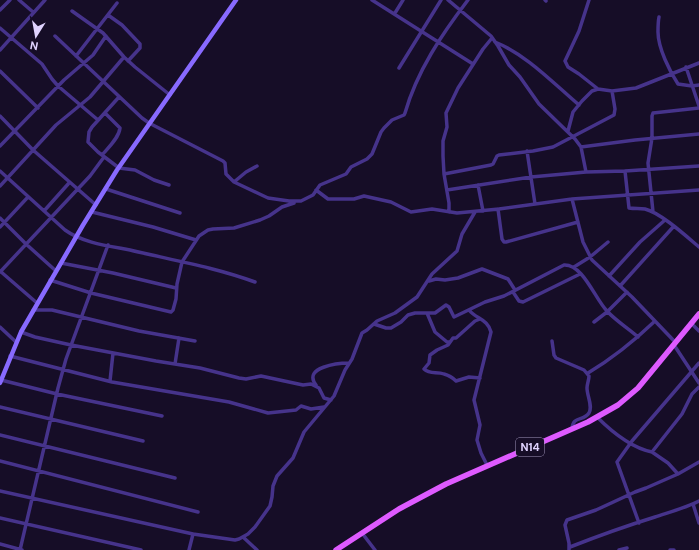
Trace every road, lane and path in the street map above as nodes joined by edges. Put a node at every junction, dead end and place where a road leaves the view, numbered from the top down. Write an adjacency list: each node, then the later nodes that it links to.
1 (10, 0): 12 (street)
2 (19, 0): 14 (street)
3 (44, 0): 14 (street)
4 (236, 0): 45 (main road)
5 (372, 0): 16 (street)
6 (403, 0): 16 (street)
7 (441, 0): 21 (street)
8 (448, 0): 13 (street)
9 (468, 0): 13 (street)
10 (589, 0): 43 (street)
11 (117, 3): 17 (street)
12 (0, 10)
13 (460, 10): 25 (street); 27 (street)
14 (33, 12): 24 (street)
15 (72, 12): 20 (street)
16 (395, 13): 21 (street)
17 (108, 15): 20 (street); 31 (street)
18 (658, 17): 38 (street)
19 (0, 28): 24 (street)
20 (98, 29): 23 (street); 29 (street)
21 (421, 31): 27 (street); 36 (street)
22 (55, 36): 29 (street)
23 (106, 36): 30 (street); 33 (street)
24 (11, 38): 28 (street); 41 (street)
25 (492, 38): 26 (street); 34 (street)
26 (495, 42): 47 (street); 56 (street)
27 (438, 43): 34 (street); 82 (street)
28 (0, 50)
29 (76, 56): 33 (street)
30 (124, 57): 31 (street); 39 (street)
31 (128, 61): 45 (street)
32 (699, 62): 35 (street)
33 (84, 64): 39 (street); 41 (street)
34 (473, 64): 72 (street)
35 (686, 67): 38 (street); 42 (street)
36 (399, 68)
37 (0, 71): 50 (street)
38 (670, 73): 42 (street); 44 (street)
39 (102, 81): 46 (street); 48 (street)
40 (699, 85): 42 (street)
41 (58, 86): 48 (street); 50 (street)
42 (692, 86): 49 (street)
43 (598, 89): 44 (street); 47 (street)
44 (612, 91): 58 (street)
45 (170, 95): 54 (main road)
46 (119, 97): 51 (street); 54 (street)
47 (579, 104): 56 (street)
48 (80, 105): 53 (street); 62 (street)
49 (699, 107): 59 (street)
50 (38, 108): 55 (street)
51 (105, 113): 53 (street); 64 (street)
52 (0, 116): 55 (street)
53 (98, 120): 64 (street)
54 (150, 123): 67 (main road); 75 (street)
55 (15, 131): 60 (street); 62 (street)
56 (568, 131): 58 (street)
57 (699, 134): 59 (street)
58 (573, 137): 61 (street); 63 (street)
59 (652, 138): 61 (street); 69 (street)
60 (0, 146)
61 (581, 147): 71 (street)
62 (33, 150): 74 (street); 76 (street)
63 (527, 151): 72 (street); 73 (street)
64 (103, 156): 67 (street); 81 (street)
65 (257, 166): 75 (street)
66 (699, 166): 69 (street)
67 (119, 168): 77 (street); 80 (main road)
68 (0, 170): 74 (street)
69 (649, 170): 70 (street); 85 (street)
70 (625, 171): 71 (street); 86 (street)
71 (586, 172): 73 (street)
72 (444, 174): 83 (street)
73 (531, 177): 79 (street); 90 (street)
74 (8, 178): 78 (street); 87 (street)
75 (234, 182): 89 (street)
76 (69, 183): 81 (street); 93 (street)
77 (169, 185)
78 (0, 186)
79 (478, 186): 83 (street); 94 (street)
80 (106, 189): 91 (main road); 99 (street)
81 (77, 190): 91 (street); 101 (street)
82 (316, 190): 89 (street); 96 (street)
83 (447, 190): 96 (street)
84 (699, 190): 85 (street)
85 (651, 193): 86 (street); 98 (street)
86 (627, 194): 88 (street); 98 (street)
87 (28, 197): 93 (street); 103 (street)
88 (572, 199): 90 (street); 104 (street)
89 (296, 202): 108 (street)
90 (535, 204): 92 (street)
91 (96, 205): 95 (main road)
92 (498, 209): 94 (street); 104 (street)
93 (44, 211): 101 (street)
94 (483, 211): 97 (street)
95 (92, 212): 107 (main road); 108 (street)
96 (449, 212): 97 (street)
97 (475, 212): 123 (street)
98 (652, 212): 102 (street)
99 (180, 214)
100 (0, 218): 103 (street)
101 (51, 218): 107 (street); 110 (street)
102 (665, 220): 105 (street); 121 (street)
103 (4, 222): 106 (street); 110 (street)
104 (578, 222): 113 (street)
105 (674, 226): 112 (street); 125 (street)
106 (0, 227)
107 (76, 237): 111 (street); 115 (main road)
108 (196, 240): 114 (street)
109 (608, 242): 113 (street)
110 (26, 244): 118 (street); 119 (street)
111 (108, 245): 114 (street); 117 (street)
112 (699, 247)
113 (590, 257): 116 (street); 121 (street)
114 (182, 262): 124 (street); 126 (street)
115 (61, 263): 117 (street); 119 (main road)
116 (574, 267): 120 (street); 127 (street)
117 (99, 270): 126 (street); 129 (street)
118 (0, 271): 130 (street)
119 (56, 271): 122 (main road)
120 (580, 274): 127 (street); 133 (street)
121 (609, 276): 125 (street)
122 (50, 280): 129 (street); 130 (main road)
123 (429, 281): 127 (street); 141 (street)
124 (255, 282)
125 (620, 286): 128 (street)
126 (176, 288): 129 (street)
127 (514, 291): 132 (street)
128 (627, 292): 133 (street); 138 (street)
129 (90, 293): 136 (street)
130 (37, 303): 131 (main road)
131 (33, 310): 136 (street); 144 (main road)
132 (469, 310): 134 (street); 137 (street)
133 (607, 312): 139 (street); 145 (street)
134 (426, 313): 141 (street); 150 (street)
135 (699, 314): 140 (main road, N14)
136 (82, 317): 146 (street); 152 (street)
137 (480, 319): 150 (street); 161 (street)
138 (655, 321): 145 (street); 151 (street)
139 (594, 322)
140 (691, 323): 143 (street); 151 (main road, N14)
141 (374, 324): 155 (street)
142 (0, 326): 149 (street)
143 (699, 331)
144 (21, 332): 149 (main road); 152 (street)
145 (638, 337): 160 (street)
146 (179, 338): 147 (street); 157 (street)
147 (195, 341)
148 (552, 341): 160 (street)
149 (16, 342): 154 (main road)
150 (449, 342): 161 (street)
151 (675, 344): 159 (street); 172 (main road, N14)
152 (71, 345): 153 (street); 158 (street)
153 (113, 353): 157 (street); 163 (street)
154 (10, 356): 158 (street); 162 (main road)
155 (349, 363): 165 (street); 168 (street)
156 (699, 363): 159 (street)
157 (176, 364): 165 (street)
158 (63, 370): 163 (street); 167 (street)
159 (692, 372): 164 (street); 177 (street)
160 (588, 373): 174 (street)
161 (480, 378): 182 (street)
162 (0, 381): 167 (street)
163 (110, 381): 170 (street)
164 (699, 383)
165 (316, 385): 168 (street)
166 (699, 387): 179 (street)
167 (57, 394): 171 (street); 173 (street)
168 (331, 400): 170 (street)
169 (0, 407): 173 (street)
170 (324, 407): 198 (street)
171 (162, 416)
172 (597, 417): 174 (main road, N14); 177 (street)
173 (51, 419): 176 (street); 178 (street)
174 (572, 429): 182 (main road, N14)
175 (0, 435): 178 (street)
176 (142, 441)
177 (630, 443): 179 (street); 187 (street)
178 (44, 445): 183 (street); 185 (street)
179 (652, 452): 184 (street)
180 (0, 461): 183 (street)
181 (699, 462): 184 (street)
182 (487, 466): 196 (main road, N14)
183 (38, 471): 188 (street); 191 (street)
184 (678, 474): 187 (street)
185 (175, 478)
186 (0, 491): 188 (street)
187 (630, 494): 193 (street); 201 (street)
188 (31, 498): 195 (street); 197 (street)
189 (699, 501): 190 (street)
190 (694, 504): 193 (street); 194 (street)
191 (198, 512)
192 (0, 518): 195 (street)
193 (639, 523): 201 (street)
194 (699, 523)
195 (26, 524): 202 (street); 203 (street)
196 (362, 533): 206 (main road, N14); 207 (street)
197 (194, 534): 198 (street); 204 (street)
198 (243, 537): 205 (street)
199 (0, 544): 202 (street)
200 (627, 548): 208 (street)
201 (570, 549)
202 (21, 550)
203 (141, 550)
204 (189, 550)
205 (257, 550)
206 (336, 550)
207 (375, 550)
208 (619, 550)
209 (670, 550): 210 (street)
210 (674, 550)

